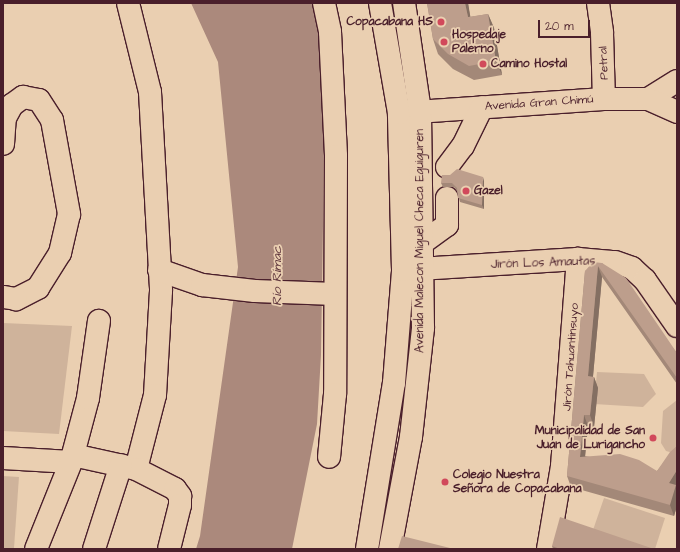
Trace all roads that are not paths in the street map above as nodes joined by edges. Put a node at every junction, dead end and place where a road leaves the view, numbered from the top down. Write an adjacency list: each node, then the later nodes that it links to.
1 (128, 3): 18 (street)
2 (324, 3): 20 (street)
3 (380, 3): 12 (street, Avenida Malecon Miguel Checa Eguiguren)
4 (404, 3): 10 (street, Avenida Malecon Miguel Checa Eguiguren)
5 (598, 3): 7 (street, Petral)
6 (677, 80): 8 (street)
7 (604, 99): 8 (street, Avenida Gran Chimú); 9 (street, Avenida Gran Chimú)
8 (648, 99): 11 (street, Avenida Gran Chimú)
9 (482, 107): 10 (street, Avenida Gran Chimú); 14 (street)
10 (420, 111): 12 (street, Avenida Gran Chimú); 14 (street, Avenida Malecon Miguel Checa Eguiguren)
11 (677, 112)
12 (399, 113): 19 (street, Avenida Malecon Miguel Checa Eguiguren)
13 (3, 144): 21 (street)
14 (421, 151): 16 (street, Avenida Malecon Miguel Checa Eguiguren)
15 (454, 200): 16 (street)
16 (422, 243): 19 (street, Avenida Malecon Miguel Checa Eguiguren)
17 (578, 259): 19 (street, Jirón Los Amautas); 23 (street, Jirón Los Amautas); 33 (street, Jirón Tahuantinsuyo)
18 (159, 270): 20 (street); 27 (street)
19 (413, 270): 31 (street, Avenida Malecon Miguel Checa Eguiguren); 32 (street, Avenida Malecon Miguel Checa Eguiguren)
20 (335, 294): 24 (street)
21 (3, 297)
22 (99, 321): 26 (street)
23 (677, 326)
24 (329, 457)
25 (3, 458): 26 (street)
26 (72, 458): 27 (street); 28 (street)
27 (128, 467): 29 (street); 30 (street)
28 (36, 549)
29 (94, 549)
30 (169, 549)
31 (367, 549)
32 (390, 549)
33 (548, 549)

